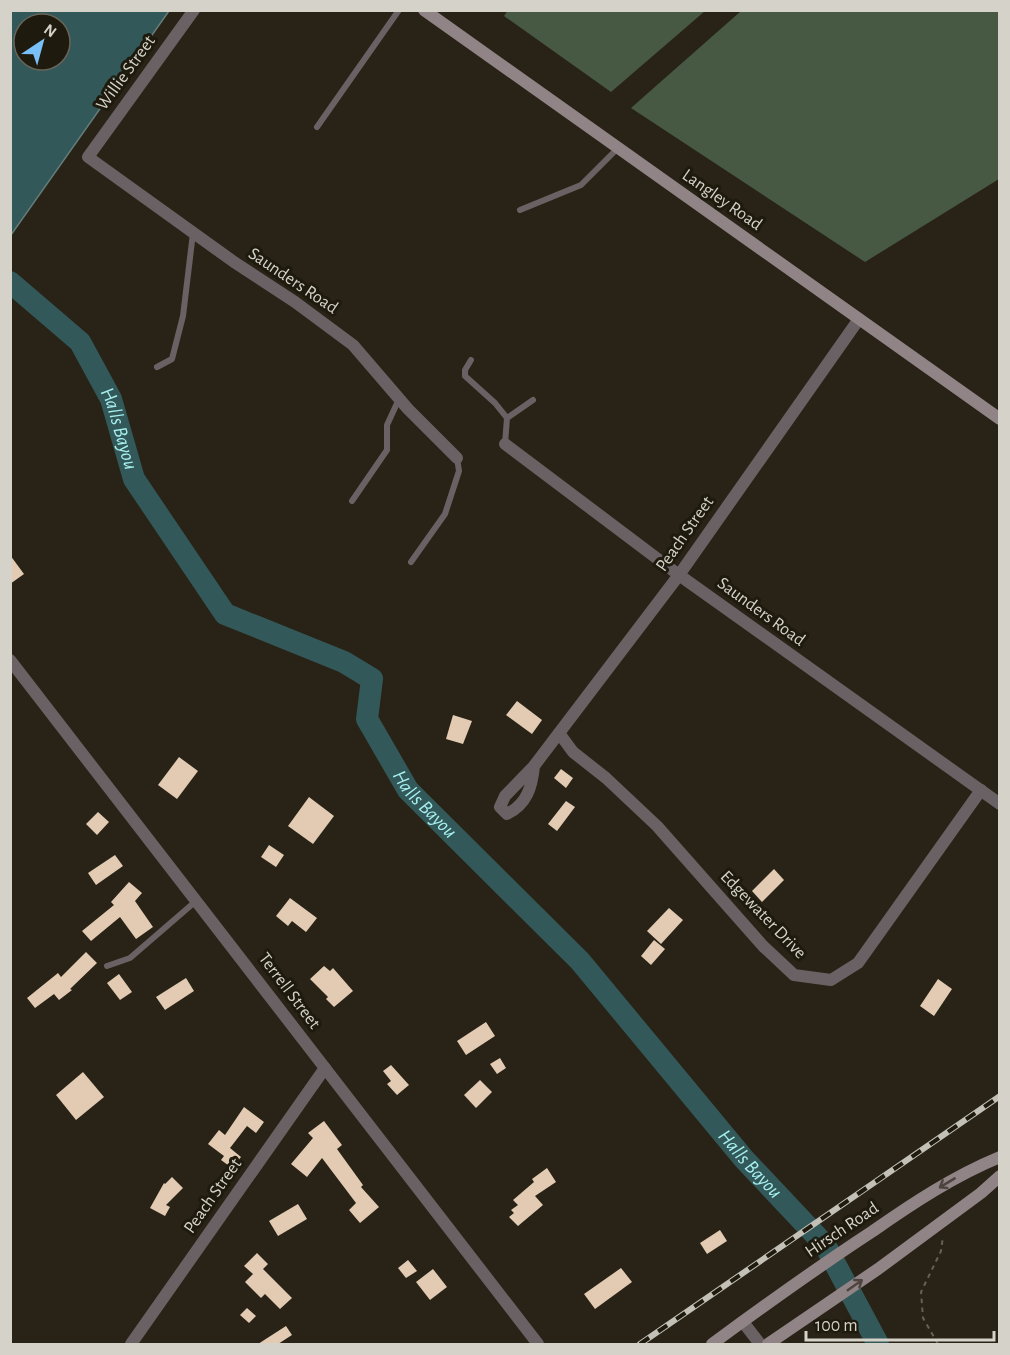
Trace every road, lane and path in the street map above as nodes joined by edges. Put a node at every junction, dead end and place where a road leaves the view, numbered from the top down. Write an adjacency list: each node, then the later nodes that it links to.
1 (194, 10): 6 (street, Willie Street)
2 (399, 10): 4 (lane)
3 (424, 10): 5 (street, Langley Road)
4 (317, 127)
5 (618, 148): 7 (lane); 9 (street, Langley Road)
6 (88, 157): 8 (street, Saunders Road)
7 (520, 210)
8 (193, 233): 11 (lane); 12 (street, Saunders Road)
9 (859, 319): 15 (street, Langley Road); 20 (street, Peach Street)
10 (471, 360): 14 (lane)
11 (157, 367)
12 (399, 399): 17 (street, Saunders Road); 18 (lane)
13 (533, 400): 14 (lane)
14 (507, 418): 16 (lane)
15 (999, 419)
16 (505, 444): 20 (street, Saunders Road)
17 (457, 458): 19 (lane)
18 (352, 501)
19 (411, 562)
20 (679, 575): 22 (street, Peach Street); 24 (street, Saunders Road)
21 (10, 660): 26 (street, Terrell Street)
22 (559, 733): 23 (street, Peach Street); 24 (street, Edgewater Drive)
23 (534, 766)
24 (981, 790): 25 (street, Saunders Road)
25 (999, 804)
26 (196, 901): 27 (lane); 28 (street, Terrell Street)
27 (107, 966)
28 (325, 1068): 33 (street, Peach Street); 34 (street, Terrell Street)
29 (999, 1157): 32 (street, Hirsch Road, one-way to 32)
30 (999, 1176): 37 (street, one-way to 30)
31 (944, 1233): 38 (path)
32 (742, 1322): 35 (street, Hirsch Road); 36 (street)
33 (131, 1344)
34 (538, 1344)
35 (712, 1344)
36 (760, 1344)
37 (768, 1344)
38 (938, 1344)

